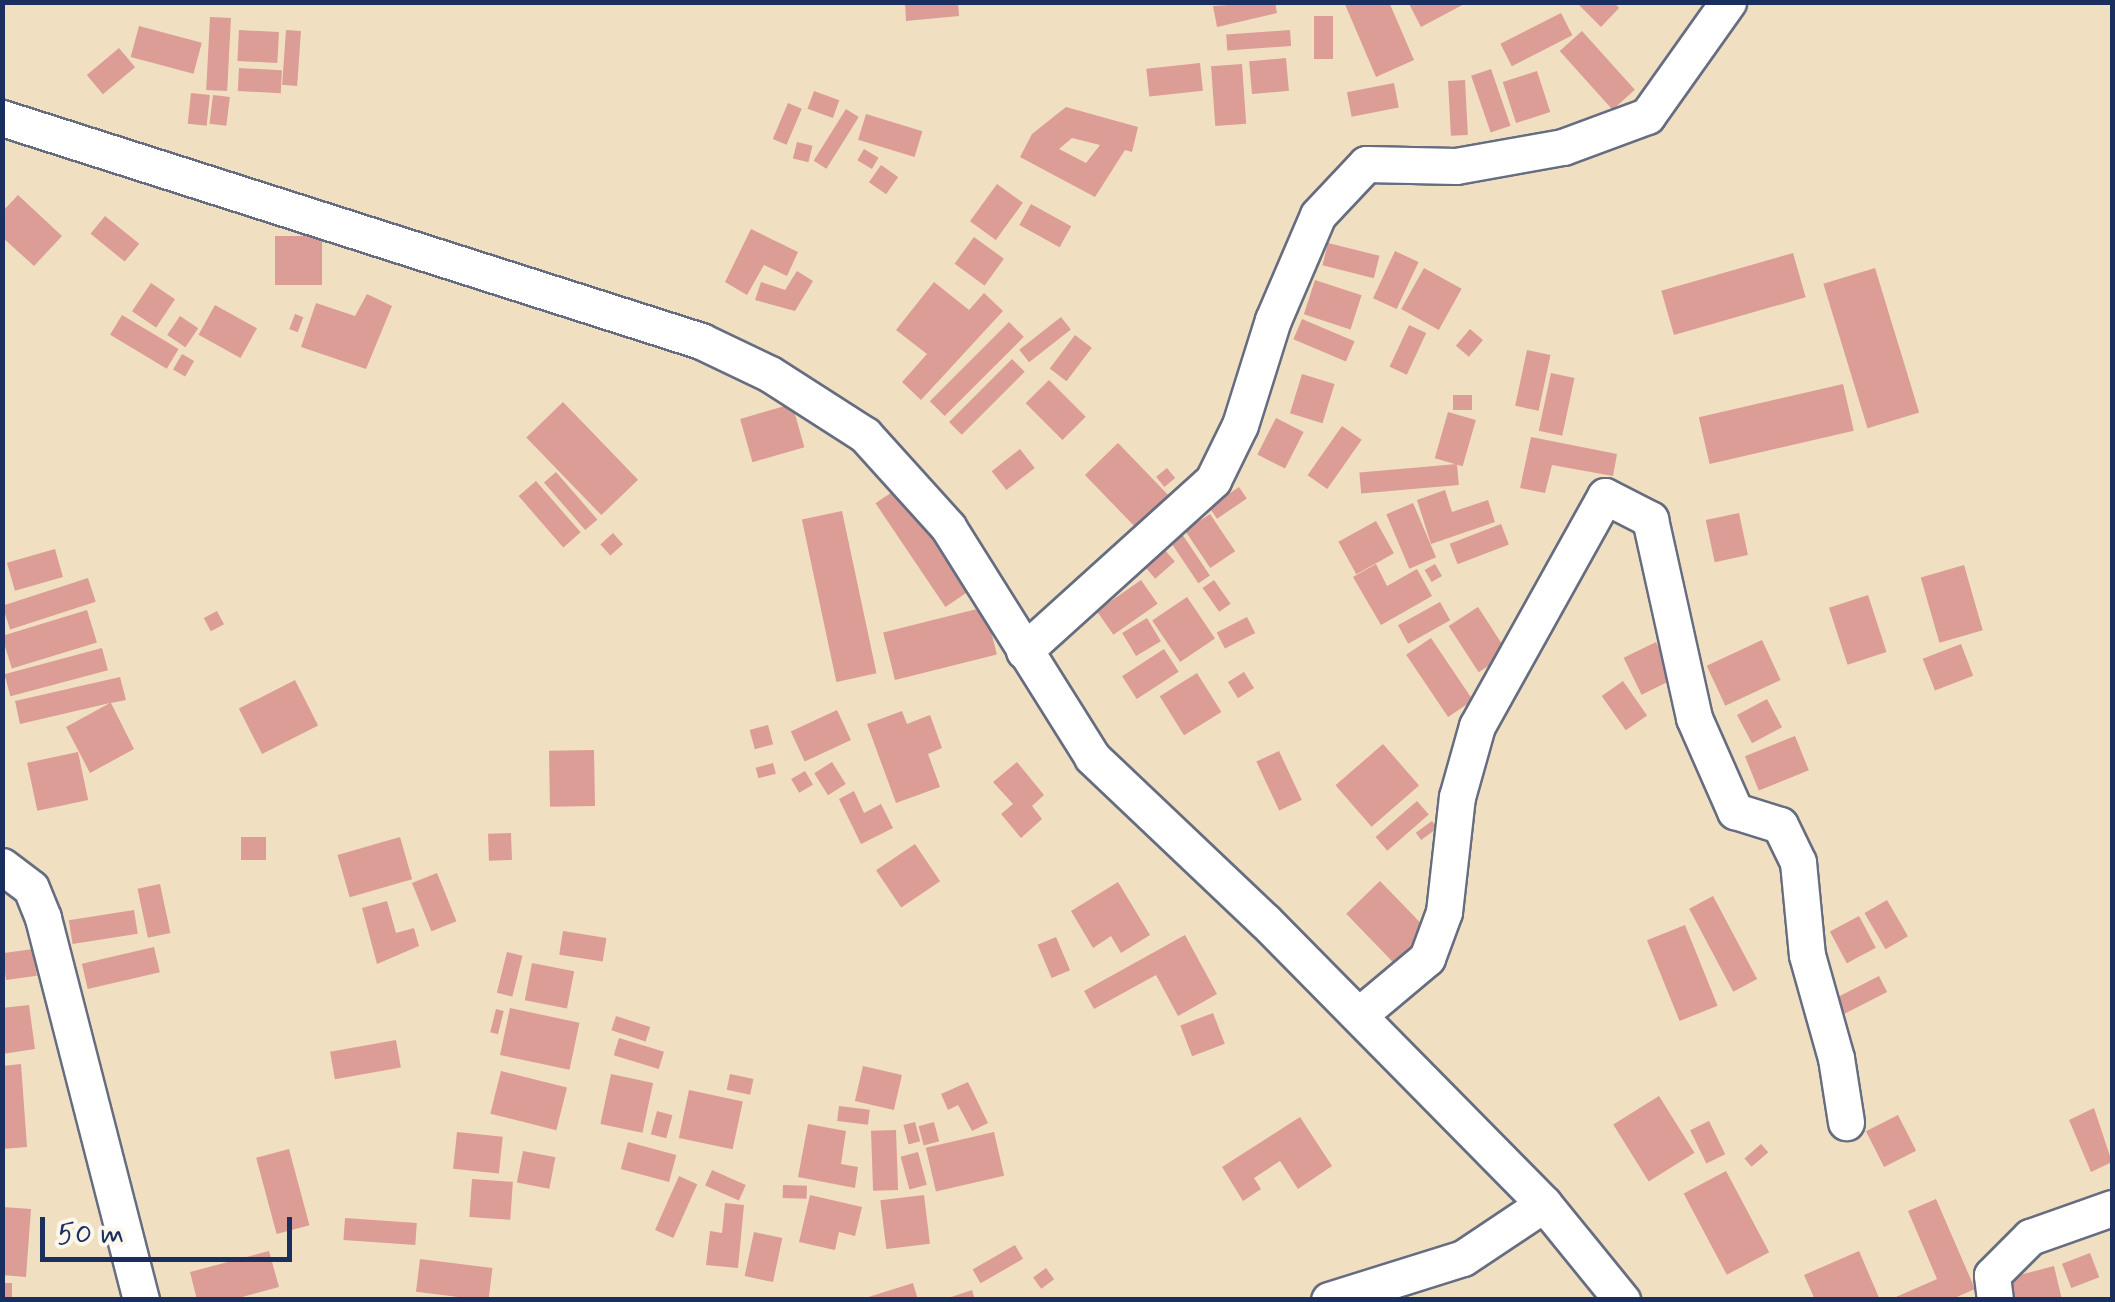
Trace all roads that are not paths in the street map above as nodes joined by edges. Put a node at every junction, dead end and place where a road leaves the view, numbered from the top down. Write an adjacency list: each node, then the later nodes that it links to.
1 (1728, 2): 3 (street)
2 (2, 118): 3 (street)
3 (1024, 651): 5 (street)
4 (2, 866): 9 (street)
5 (1359, 1015): 6 (street); 7 (street)
6 (1846, 1122)
7 (1544, 1204): 10 (street); 11 (street)
8 (2112, 1208): 12 (street)
9 (141, 1300)
10 (1329, 1300)
11 (1622, 1300)
12 (1995, 1300)

